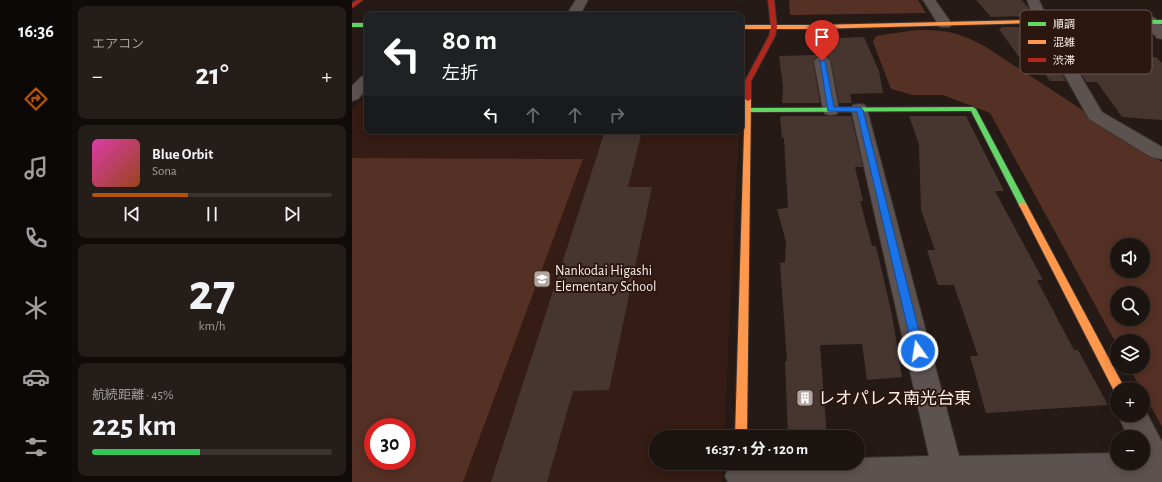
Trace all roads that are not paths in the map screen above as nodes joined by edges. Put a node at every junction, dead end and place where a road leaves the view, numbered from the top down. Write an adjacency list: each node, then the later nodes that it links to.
1 (360, 0): 6 (street)
2 (582, 0): 8 (street)
3 (771, 0): 15 (street)
4 (929, 0): 11 (street)
5 (1033, 0): 7 (street)
6 (352, 6)
7 (1037, 10)
8 (575, 12)
9 (1156, 21): 16 (street)
10 (1020, 22): 11 (street)
11 (944, 24): 15 (street)
12 (352, 25): 13 (street)
13 (364, 25)
14 (744, 27): 15 (street)
15 (774, 27): 21 (street)
16 (1162, 35)
17 (822, 61): 25 (street)
18 (1071, 74): 27 (street)
19 (352, 79): 20 (street)
20 (364, 79)
21 (744, 81): 24 (street)
22 (364, 82): 23 (street)
23 (352, 96)
24 (747, 110): 25 (street); 30 (street)
25 (831, 110): 26 (street)
26 (860, 110): 28 (street); 32 (street)
27 (1162, 153)
28 (1115, 382)
29 (1136, 422): 31 (street)
30 (741, 430)
31 (1161, 470): 32 (street)
32 (948, 472): 33 (street)
33 (741, 474)

